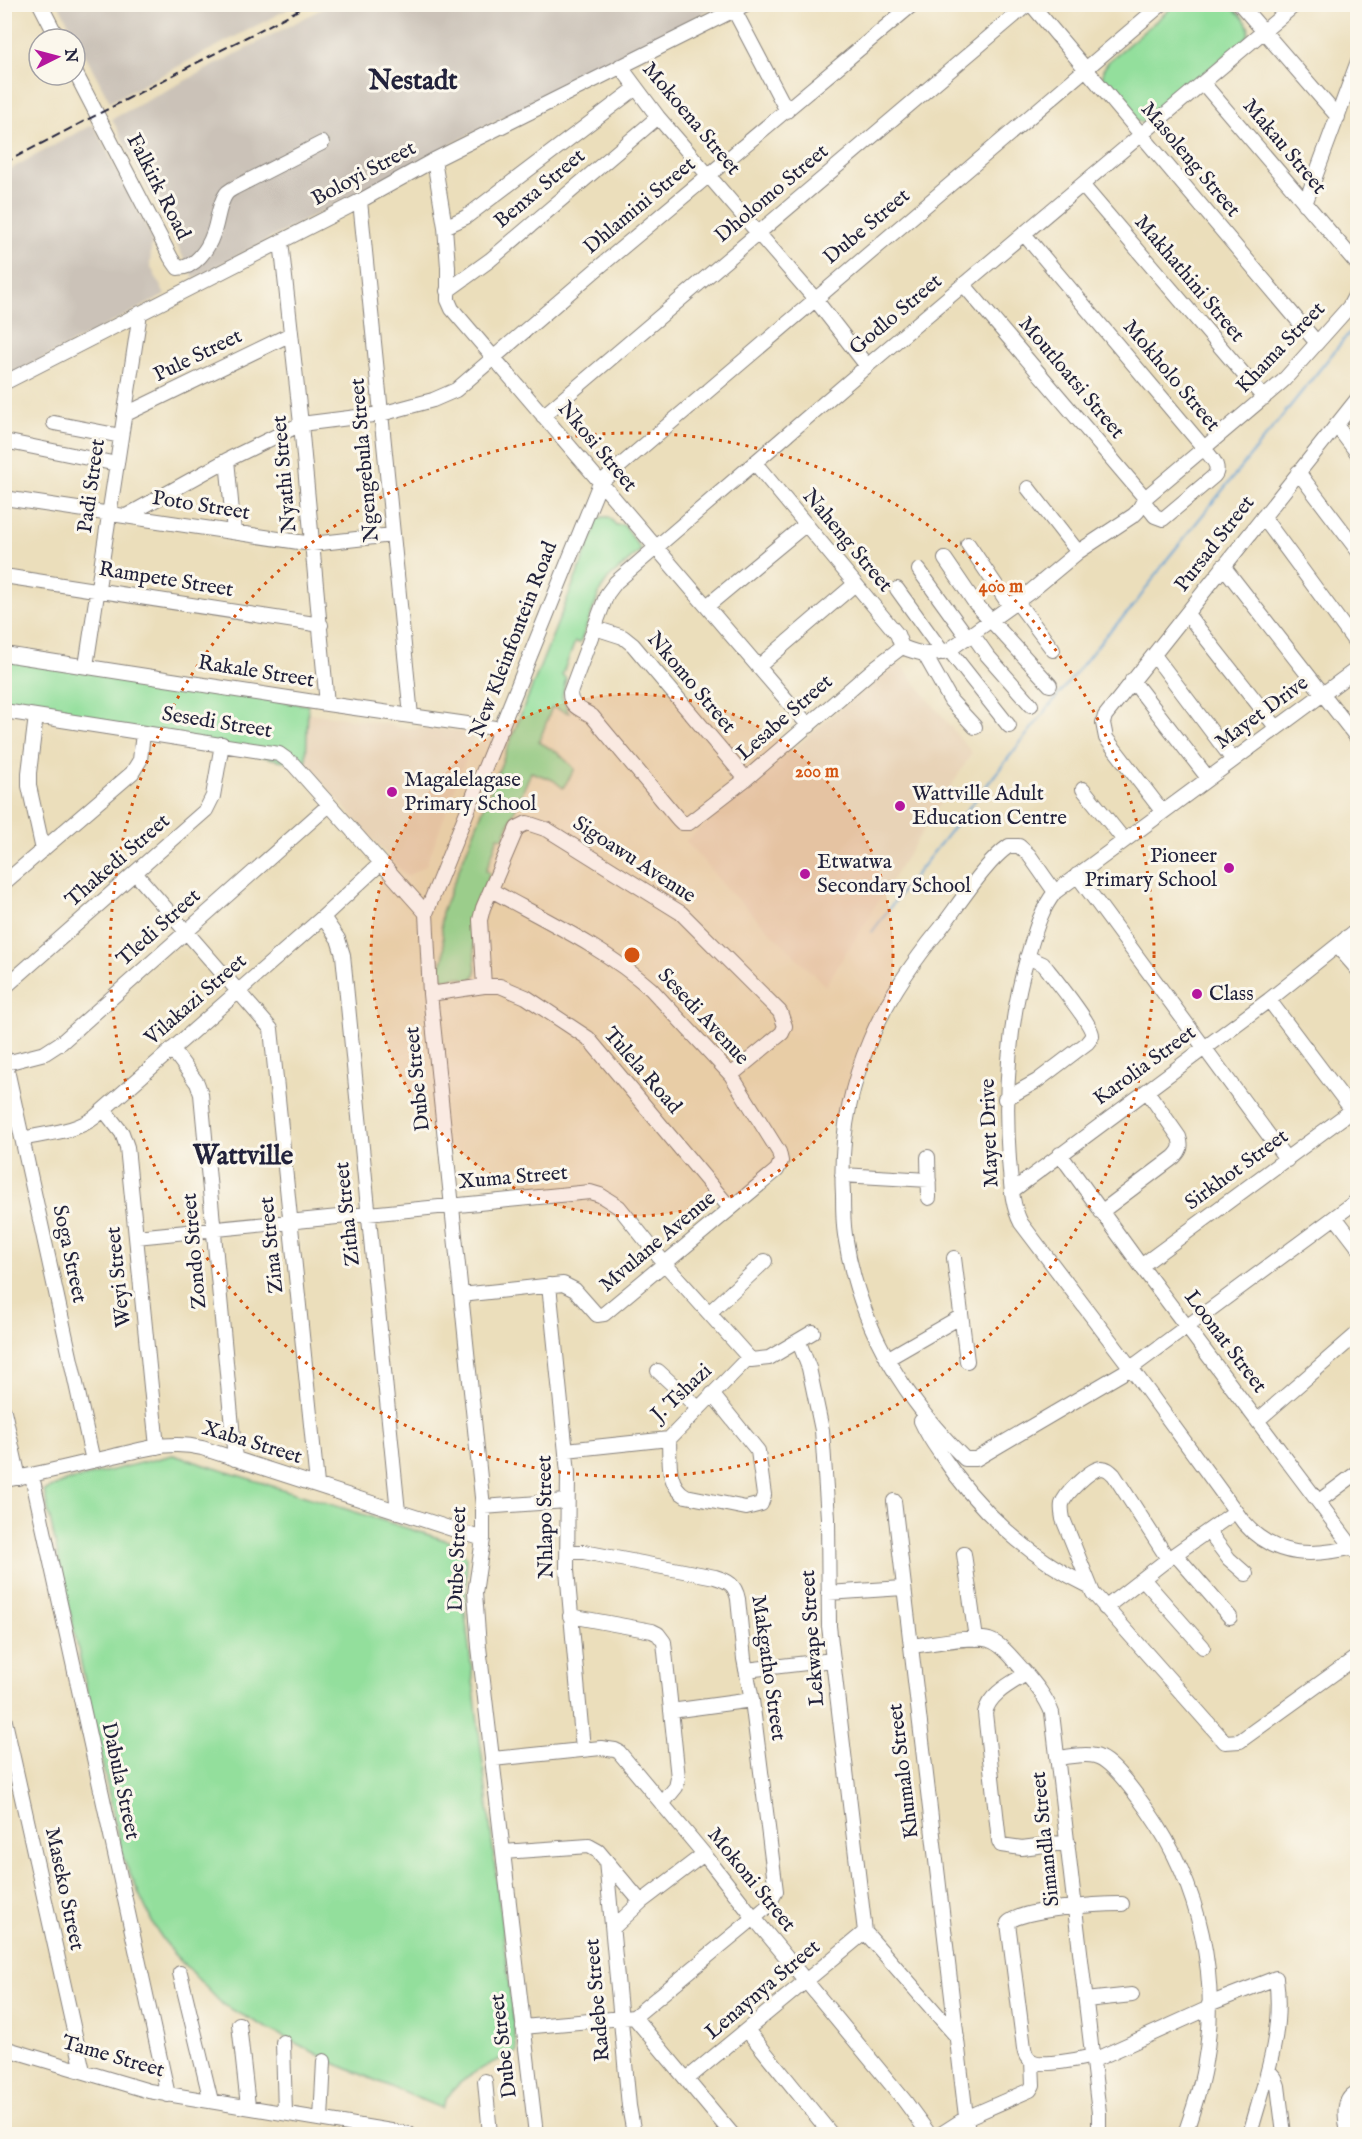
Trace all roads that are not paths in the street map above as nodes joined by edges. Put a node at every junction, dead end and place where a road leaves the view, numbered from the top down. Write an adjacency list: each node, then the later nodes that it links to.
1 (40, 4): 8 (street)
2 (913, 4): 16 (street, Dhlamini Street)
3 (1029, 4): 12 (street, Masoleng Street); 27 (street, Dholomo Street)
4 (1162, 4): 12 (street, Dube Street)
5 (1239, 4): 9 (street)
6 (1296, 4): 9 (street, Godlo Street)
7 (740, 7): 11 (street, Boloyi Street); 16 (street)
8 (52, 27)
9 (1263, 32): 13 (street, Godlo Street); 18 (street)
10 (1358, 61): 18 (street)
11 (620, 66): 15 (street, Mokoena Street); 21 (street, Boloyi Street)
12 (1085, 70): 19 (street, Masoleng Street); 34 (street, Dube Street)
13 (1203, 83): 19 (street, Godlo Street); 25 (street, Makau Street)
14 (83, 87): 20 (street, Falkirk Road)
15 (636, 88): 17 (street, Mokoena Street); 26 (street, Benxa Street)
16 (787, 111): 22 (street, Dhlamini Street)
17 (658, 117): 22 (street, Mokoena Street); 33 (street, Benxa Street)
18 (1338, 117): 25 (street)
19 (1142, 136): 23 (street, Godlo Street); 37 (street, Masoleng Street)
20 (322, 143)
21 (434, 160): 24 (street, Boloyi Street); 26 (street, Nkosi Street)
22 (710, 175): 27 (street, Mokoena Street); 38 (street, Dhlamini Street)
23 (1083, 186): 28 (street, Godlo Street); 41 (street, Makhathini Street)
24 (360, 201): 29 (street, Boloyi Street); 43 (street, Ngengebula Street)
25 (1305, 204): 30 (street, Makau Street)
26 (445, 227): 33 (street, Nkosi Street)
27 (760, 233): 34 (street, Mokoena Street); 45 (street, Dholomo Street)
28 (1024, 234): 31 (street, Godlo Street); 51 (street, Mokholo Street)
29 (281, 241): 35 (street, Boloyi Street); 36 (street, Nyathi Street)
30 (1358, 265)
31 (964, 285): 39 (street, Godlo Street); 60 (street, Moutloatsi Street)
32 (1358, 290): 37 (street, Khama Street)
33 (447, 291): 38 (street, Nkosi Street)
34 (815, 299): 39 (street, Mokoena Street); 57 (street, Dube Street)
35 (140, 313): 40 (street, Boloyi Street); 44 (street, Padi Street)
36 (291, 334): 44 (street, Pule Street); 47 (street, Nyathi Street)
37 (1317, 343): 41 (street, Khama Street)
38 (493, 357): 43 (street, Dhlamini Street); 45 (street, Nkosi Street)
39 (867, 366): 55 (street, Godlo Street)
40 (4, 383)
41 (1264, 398): 51 (street, Khama Street)
42 (1358, 398): 48 (street, Pursad Street)
43 (381, 414): 47 (street, Padi Street); 66 (street, Ngengebula Street)
44 (124, 416): 49 (street, Padi Street)
45 (543, 416): 57 (street, Nkosi Street)
46 (54, 423): 49 (street)
47 (301, 424): 53 (street, Padi Street); 67 (street, Nyathi Street)
48 (1336, 425): 52 (street); 56 (street, Pursad Street)
49 (121, 436): 54 (street, Padi Street)
50 (4, 441): 54 (street)
51 (1204, 448): 60 (street, Khama Street); 60 (street, Mokholo Street)
52 (1358, 454)
53 (227, 460): 62 (street, Padi Street); 65 (street)
54 (117, 464): 61 (street, Padi Street)
55 (755, 464): 64 (street, Naheng Street); 69 (street, Godlo Street)
56 (1298, 472): 63 (street, Pursad Street); 70 (street)
57 (600, 483): 69 (street, Nkosi Street); 108 (street, New Kleinfontein Road)
58 (1028, 488): 71 (street)
59 (4, 498): 61 (street, Poto Street)
60 (1144, 500): 71 (street, Khama Street)
61 (109, 514): 62 (street, Poto Street); 78 (street, Padi Street)
62 (126, 516): 65 (street, Poto Street)
63 (1263, 517): 73 (street, Pursad Street); 86 (street)
64 (806, 524): 76 (street, Naheng Street); 80 (street)
65 (234, 532): 67 (street, Poto Street)
66 (392, 535): 67 (street, Poto Street); 103 (street, Ngengebula Street)
67 (312, 544): 83 (street, Nyathi Street)
68 (968, 544): 79 (street)
69 (657, 548): 80 (street, Nkosi Street); 84 (street, Godlo Street)
70 (1358, 551)
71 (1078, 552): 79 (street, Khama Street)
72 (945, 559): 82 (street)
73 (1223, 566): 81 (street, Pursad Street); 98 (street)
74 (919, 570): 85 (street)
75 (4, 576): 78 (street, Rampete Street)
76 (855, 584): 87 (street, Naheng Street); 94 (street)
77 (897, 589): 89 (street)
78 (98, 591): 83 (street, Rampete Street); 93 (street, Padi Street)
79 (1014, 604): 82 (street, Khama Street); 88 (street)
80 (707, 606): 94 (street, Nkosi Street)
81 (1187, 614): 92 (street, Pursad Street); 107 (street)
82 (992, 620): 85 (street, Khama Street); 97 (street)
83 (321, 625): 99 (street, Nyathi Street)
84 (595, 628): 114 (street, Nkomo Street); 118 (street, Godlo Street)
85 (970, 636): 89 (street, Khama Street); 100 (street)
86 (1358, 646)
87 (902, 647): 91 (street); 104 (street, Lesabe Street)
88 (1053, 650)
89 (946, 652): 91 (street); 105 (street)
90 (4, 654): 93 (street, Rakale Street)
91 (925, 655): 106 (street)
92 (1154, 655): 96 (street, Pursad Street); 112 (street)
93 (86, 666): 99 (street, Rakale Street)
94 (758, 667): 104 (street, Nkosi Street)
95 (1358, 668): 98 (street, Mayet Drive)
96 (1132, 680): 113 (street); 117 (street, Pursad Street)
97 (1050, 685)
98 (1323, 694): 107 (street, Mayet Drive); 110 (street)
99 (327, 704): 103 (street, Rakale Street)
100 (1031, 705)
101 (4, 711): 102 (street, Sesedi Street)
102 (36, 716): 109 (street, Sesedi Street); 120 (street)
103 (411, 716): 108 (street, Rakale Street)
104 (809, 726): 114 (street, Lesabe Street)
105 (1009, 726)
106 (975, 727)
107 (1276, 727): 112 (street, Mayet Drive)
108 (502, 729): 127 (street, New Kleinfontein Road)
109 (143, 733): 111 (street, Sesedi Street); 120 (street)
110 (1358, 739)
111 (222, 744): 116 (street, Sesedi Street); 122 (street, Thakedi Street)
112 (1233, 760): 113 (street, Mayet Drive)
113 (1208, 778): 117 (street, Mayet Drive)
114 (746, 779): 118 (street, Lesabe Street)
115 (1083, 789): 119 (street)
116 (329, 805): 121 (street, Sesedi Street); 129 (street, Tledi Street)
117 (1162, 812): 119 (street, Mayet Drive)
118 (695, 820)
119 (1124, 840): 123 (street, Mayet Drive)
120 (43, 850): 124 (street)
121 (381, 863): 127 (street, Sesedi Street); 128 (street, Vilakazi Street)
122 (135, 873): 129 (street, Zina Street); 135 (street, Thakedi Street)
123 (1077, 875): 126 (street, Mayet Drive); 139 (street)
124 (4, 883)
125 (492, 890): 134 (street); 142 (street, Sesedi Avenue); 142 (street, Sigoawu Avenue)
126 (1055, 892): 132 (street, Mayet Drive); 152 (street)
127 (426, 913): 137 (street, Dube Street)
128 (323, 917): 136 (street, Vilakazi Street); 160 (street, Zitha Street)
129 (186, 931): 136 (street, Zina Street); 141 (street, Tledi Street)
130 (1347, 938): 131 (street); 133 (street); 138 (street, Karolia Street)
131 (1358, 950)
132 (1027, 957): 144 (street, Mayet Drive); 144 (street)
133 (1358, 970)
134 (484, 986): 137 (street, Tulela Road); 158 (street, Tulela Road)
135 (4, 988)
136 (238, 990): 140 (street, Vilakazi Street); 162 (street, Zina Street)
137 (430, 994): 157 (street, Dube Street)
138 (1269, 1000): 139 (street, Karolia Street); 145 (street)
139 (1205, 1047): 143 (street, Karolia Street); 151 (street)
140 (172, 1049): 146 (street, Vilakazi Street); 163 (street, Zondo Street)
141 (5, 1060): 148 (street, Soga Street)
142 (731, 1076): 147 (street, Sesedi Avenue)
143 (1147, 1091): 149 (street, Karolia Street); 159 (street)
144 (1005, 1099): 154 (street, Mayet Drive)
145 (1354, 1108): 151 (street, Sirkhot Street)
146 (104, 1110): 148 (street, Vilakazi Street); 164 (street, Weyi Street)
147 (771, 1138): 158 (street, Mvulane Avenue)
148 (23, 1139): 192 (street, Soga Street)
149 (1060, 1154): 154 (street, Karolia Street); 159 (street, Loonat Street)
150 (928, 1157): 153 (street)
151 (1287, 1160): 169 (street, Sirkhot Street)
152 (842, 1175): 153 (street); 179 (street)
153 (929, 1180): 155 (street)
154 (1012, 1191): 181 (street, Mayet Drive)
155 (929, 1198)
156 (1358, 1200): 161 (street)
157 (452, 1205): 160 (street, Xuma Street); 168 (street, Xuma Street); 171 (street, Dube Street)
158 (730, 1208): 168 (street, Mvulane Avenue)
159 (1101, 1212): 169 (street, Loonat Street)
160 (369, 1213): 162 (street, Xuma Street); 201 (street, Zitha Street)
161 (1335, 1217): 165 (street); 174 (street)
162 (291, 1221): 163 (street, Xuma Street); 196 (street, Zina Street)
163 (214, 1228): 164 (street, Xuma Street); 191 (street, Zondo Street)
164 (136, 1237): 189 (street, Weyi Street)
165 (1358, 1247)
166 (954, 1258): 173 (street)
167 (765, 1261): 172 (street)
168 (664, 1263): 170 (street, Mvulane Avenue); 172 (street, Xuma Street)
169 (1141, 1266): 174 (street, Loonat Street)
170 (549, 1285): 171 (street, Mvulane Avenue); 190 (street, Nhlapo Street)
171 (461, 1295): 200 (street, Dube Street)
172 (709, 1313): 178 (street, Xuma Street)
173 (960, 1317): 179 (street); 180 (street)
174 (1187, 1327): 181 (street); 187 (street, Loonat Street)
175 (813, 1332): 177 (street)
176 (1358, 1333): 187 (street)
177 (798, 1342): 178 (street); 213 (street, Lekwape Street)
178 (748, 1358): 183 (street, J. Tshazi)
179 (887, 1359): 184 (street)
180 (967, 1361)
181 (1131, 1368): 184 (street); 202 (street, Mayet Drive)
182 (657, 1371): 185 (street)
183 (712, 1394): 185 (street, J. Tshazi); 188 (street)
184 (916, 1405): 211 (street)
185 (698, 1408): 188 (street, J. Tshazi)
186 (4, 1411): 194 (street, Dabula Street)
187 (1258, 1420): 199 (street, Loonat Street)
188 (669, 1439): 190 (street, J. Tshazi)
189 (157, 1446): 191 (street, Xaba Street); 192 (street, Xaba Street)
190 (566, 1450): 197 (street, Nhlapo Street)
191 (235, 1459): 196 (street, Xaba Street)
192 (93, 1461): 194 (street, Xaba Street)
193 (1358, 1472): 199 (street)
194 (26, 1477): 195 (street, Xaba Street); 261 (street, Dabula Street)
195 (4, 1480)
196 (317, 1484): 201 (street, Xaba Street)
197 (566, 1500): 200 (street); 207 (street, Nhlapo Street)
198 (894, 1501): 212 (street, Khumalo Street)
199 (1319, 1501): 205 (street, Loonat Street)
200 (483, 1507): 204 (street, Dube Street)
201 (398, 1512): 204 (street, Xaba Street)
202 (1235, 1512): 203 (street); 205 (street, Mayet Drive)
203 (1208, 1531): 208 (street); 209 (street)
204 (483, 1539): 229 (street, Dube Street)
205 (1356, 1549)
206 (964, 1554): 217 (street)
207 (568, 1556): 215 (street, Nhlapo Street); 222 (street, Makgatho Street)
208 (1172, 1556): 210 (street); 211 (street); 216 (street)
209 (1246, 1574)
210 (1143, 1579): 214 (street); 219 (street)
211 (1089, 1586): 214 (street)
212 (903, 1588): 213 (street); 218 (street, Khumalo Street)
213 (828, 1593): 221 (street, Lekwape Street)
214 (1105, 1608): 220 (street)
215 (570, 1616): 225 (street); 227 (street, Nhlapo Street)
216 (1230, 1617)
217 (976, 1638): 218 (street, Simandla Street); 223 (street, Simandla Street)
218 (911, 1646): 250 (street, Khumalo Street)
219 (1203, 1647)
220 (1358, 1656)
221 (833, 1660): 222 (street); 240 (street, Lekwape Street)
222 (746, 1670): 224 (street, Makgatho Street)
223 (1026, 1674): 228 (street, Simandla Street); 231 (street)
224 (752, 1700): 225 (street); 238 (street, Makgatho Street)
225 (671, 1711): 230 (street)
226 (4, 1717): 257 (street, Maseko Street)
227 (583, 1749): 229 (street, Mokoni Street); 230 (street, Mokoni Street)
228 (1058, 1758): 231 (street, Simandla Street); 245 (street)
229 (493, 1759): 232 (street, Dube Street)
230 (663, 1803): 233 (street, Mokoni Street)
231 (1068, 1842): 237 (street, Simandla Street)
232 (503, 1852): 234 (street); 248 (street, Dube Street)
233 (704, 1854): 235 (street); 238 (street, Mokoni Street)
234 (606, 1861): 235 (street); 239 (street, Radebe Street)
235 (641, 1902): 239 (street)
236 (1122, 1904): 237 (street)
237 (1075, 1908): 244 (street, Simandla Street); 255 (street)
238 (754, 1918): 242 (street, Mokoni Street); 246 (street, Makgatho Street)
239 (613, 1928): 246 (street, Radebe Street)
240 (866, 1932): 242 (street, Lenaynya Street); 250 (street)
241 (180, 1973): 262 (street)
242 (807, 1981): 249 (street, Lenaynya Street); 273 (street, Mokoni Street)
243 (1132, 1995): 244 (street)
244 (1086, 2000): 253 (street, Simandla Street)
245 (1209, 2006): 253 (street); 256 (street); 277 (street)
246 (627, 2017): 248 (street); 258 (street); 270 (street, Radebe Street)
247 (239, 2024): 263 (street)
248 (523, 2027): 269 (street, Dube Street)
249 (747, 2030): 258 (street, Lenaynya Street); 272 (street)
250 (957, 2037): 265 (street, Khumalo Street)
251 (283, 2042): 264 (street)
252 (4, 2048): 257 (street, Tame Street)
253 (1093, 2058): 255 (street); 276 (street, Simandla Street)
254 (324, 2061): 266 (street)
255 (1032, 2061): 265 (street)
256 (1268, 2070): 278 (street); 279 (street)
257 (83, 2071): 261 (street, Tame Street)
258 (687, 2079): 271 (street)
259 (485, 2081): 268 (street)
260 (1358, 2092): 280 (street)
261 (168, 2095): 262 (street, Tame Street)
262 (211, 2102): 263 (street, Tame Street)
263 (248, 2106): 264 (street, Tame Street)
264 (285, 2113): 266 (street, Tame Street)
265 (966, 2118): 274 (street); 275 (street, Khumalo Street)
266 (321, 2119): 267 (street, Tame Street)
267 (409, 2134)
268 (490, 2134)
269 (536, 2134)
270 (634, 2134)
271 (732, 2134)
272 (831, 2134)
273 (929, 2134)
274 (941, 2134)
275 (968, 2134)
276 (1094, 2134)
277 (1185, 2134)
278 (1250, 2134)
279 (1284, 2134)
280 (1348, 2134)

